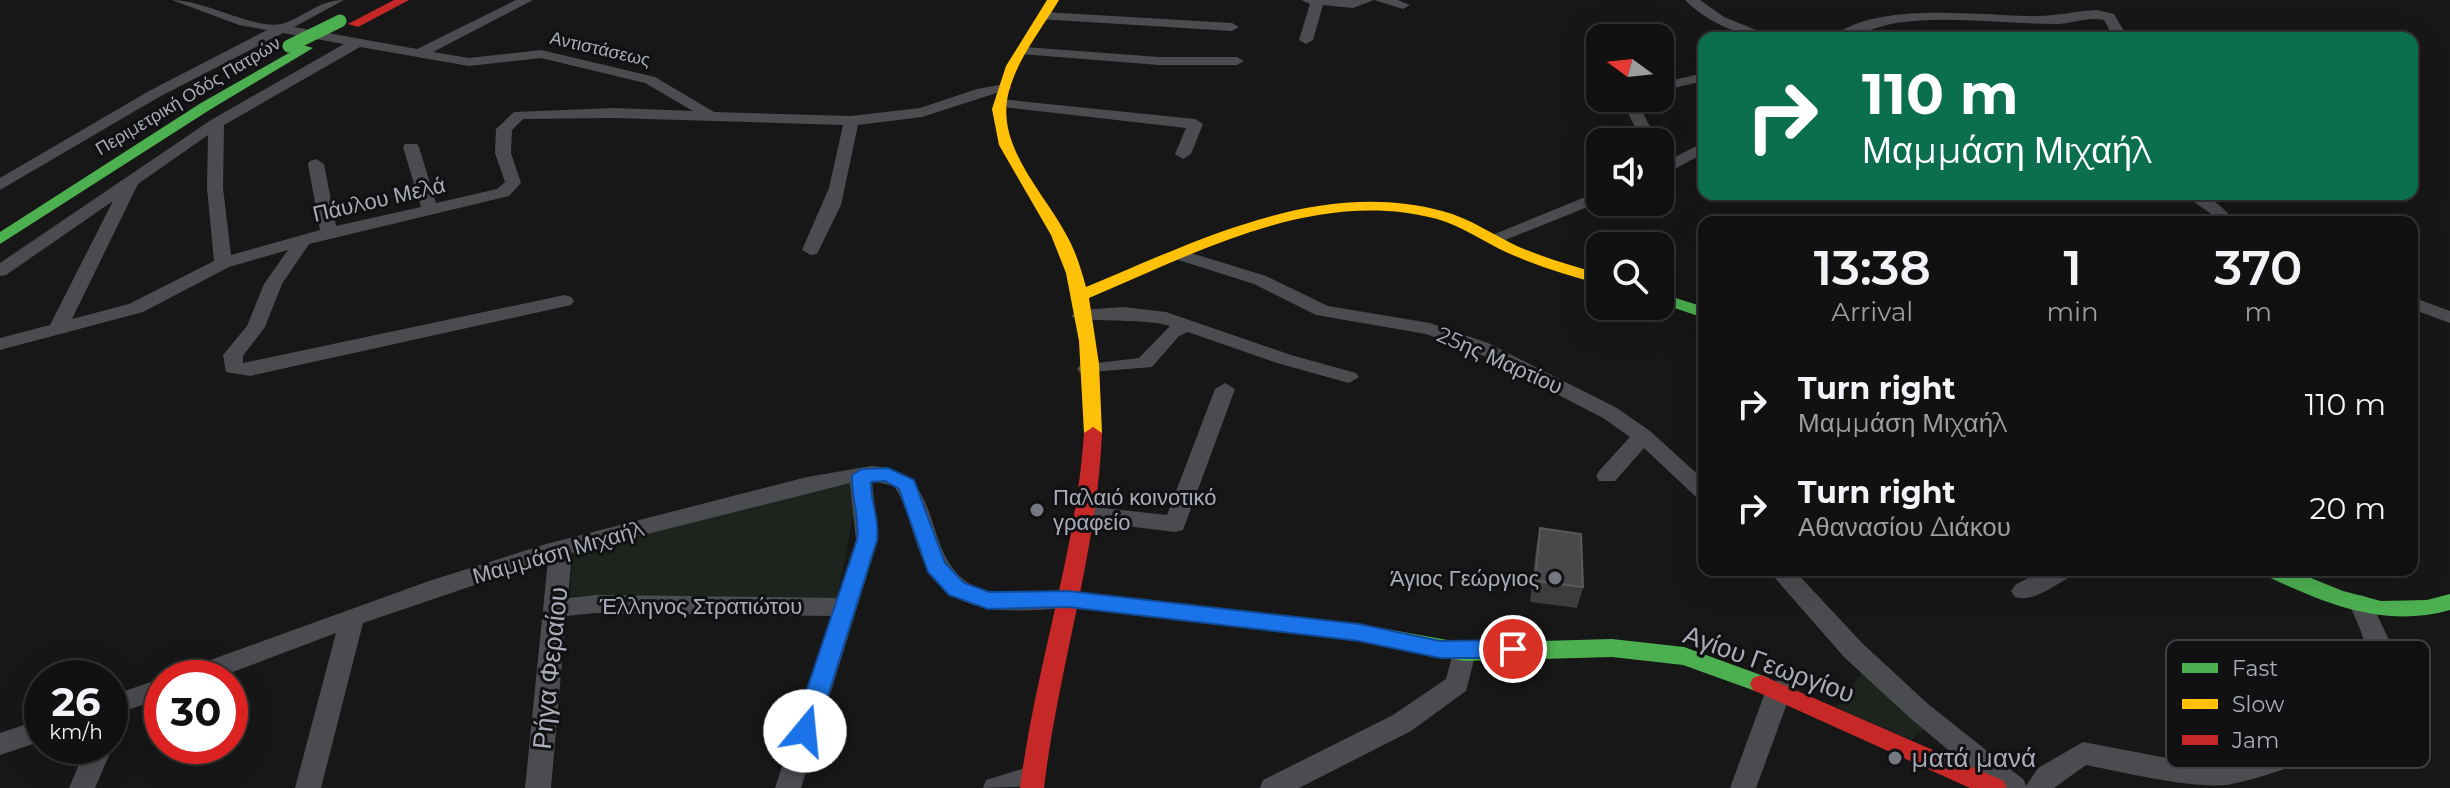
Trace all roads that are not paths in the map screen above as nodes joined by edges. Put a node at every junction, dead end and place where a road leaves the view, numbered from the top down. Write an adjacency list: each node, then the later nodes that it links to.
1 (179, 0): 13 (street, Αντιστάσεως)
2 (337, 0): 13 (street)
3 (381, 0): 14 (main road, Περιμετρική Οδός Πατρών)
4 (403, 0): 14 (main road, Περιμετρική Οδός Πατρών)
5 (526, 0): 21 (street)
6 (1367, 0): 9 (street)
7 (1380, 0): 10 (street)
8 (1692, 0): 15 (street)
9 (1313, 1): 18 (street)
10 (1403, 5)
11 (1048, 8): 12 (street); 20 (main road)
12 (1232, 27)
13 (276, 29): 14 (street, Αντιστάσεως); 36 (street)
14 (350, 29): 19 (main road, Περιμετρική Οδός Πατρών); 21 (street, Αντιστάσεως); 29 (street)
15 (1752, 32)
16 (1851, 32): 17 (street)
17 (2118, 32)
18 (1306, 40)
19 (298, 47): 41 (main road, Περιμετρική Οδός Πατρών); 44 (main road, Περιμετρική Οδός Πατρών)
20 (1025, 51): 22 (street); 25 (main road)
21 (419, 54): 27 (street, Αντιστάσεως)
22 (1237, 61)
23 (1698, 78): 24 (street)
24 (1674, 84)
25 (1003, 95): 26 (street); 28 (street, Αντιστάσεως); 32 (street); 54 (main road)
26 (1143, 108)
27 (712, 116): 28 (street, Αντιστάσεως); 39 (street, Πάυλου Μελά)
28 (851, 121): 46 (street)
29 (216, 123): 35 (street); 48 (street)
30 (411, 147): 39 (street)
31 (1698, 151): 34 (street)
32 (1183, 154)
33 (316, 164): 42 (street)
34 (1674, 165)
35 (133, 177): 49 (street); 58 (street)
36 (0, 185)
37 (2200, 200): 40 (street)
38 (1586, 202): 43 (street)
39 (430, 210): 42 (street, Πάυλου Μελά)
40 (2222, 216)
41 (0, 217)
42 (329, 233): 45 (street, Πάυλου Μελά)
43 (1494, 238): 47 (main road); 50 (main road)
44 (0, 239)
45 (304, 239): 48 (street, Πάυλου Μελά); 51 (street)
46 (811, 250)
47 (1178, 254): 54 (main road); 63 (street, 25ης Μαρτίου)
48 (223, 263): 58 (street, Πάυλου Μελά)
49 (0, 271)
50 (1586, 274)
51 (565, 301)
52 (1674, 303): 55 (main road)
53 (2418, 305): 56 (street)
54 (1078, 307): 57 (street); 60 (main road)
55 (1698, 311)
56 (2450, 317)
57 (1189, 325): 60 (street); 61 (street)
58 (57, 330): 59 (street, Πάυλου Μελά)
59 (0, 344)
60 (1087, 369): 67 (main road)
61 (1349, 377)
62 (1225, 389): 67 (street)
63 (1643, 436): 65 (street); 66 (street, 25ης Μαρτίου)
64 (862, 475): 68 (street, Μαμμάση Μιχαήλ); 73 (street, Μαμμάση Μιχαήλ); 76 (street)
65 (1607, 476)
66 (1698, 486)
67 (1085, 514): 73 (main road)
68 (561, 548): 77 (street, Ρήγα Φεραίου); 78 (street, Μαμμάση Μιχαήλ)
69 (1785, 576): 96 (street)
70 (2052, 576): 72 (street)
71 (2287, 576): 75 (main road)
72 (2023, 591)
73 (1068, 599): 80 (main road, Αγίου Γεωργίου); 87 (main road)
74 (2450, 602): 75 (main road)
75 (2361, 604): 79 (street)
76 (846, 607): 77 (street, Έλληνος Στρατιώτου); 92 (street)
77 (557, 608): 91 (street, Ρήγα Φεραίου)
78 (352, 620): 81 (street, Μαμμάση Μιχαήλ); 90 (street)
79 (2377, 640)
80 (1464, 652): 82 (main road, Αγίου Γεωργίου); 88 (street)
81 (240, 660)
82 (1779, 690): 94 (street); 95 (main road, Αγίου Γεωργίου)
83 (24, 736): 84 (street)
84 (0, 744)
85 (92, 764): 89 (street)
86 (2248, 768): 97 (street)
87 (1032, 783): 93 (street)
88 (1293, 784)
89 (82, 788)
90 (308, 788)
91 (538, 788)
92 (788, 788)
93 (996, 788)
94 (1743, 788)
95 (1995, 788)
96 (2014, 788)
97 (2039, 788)

